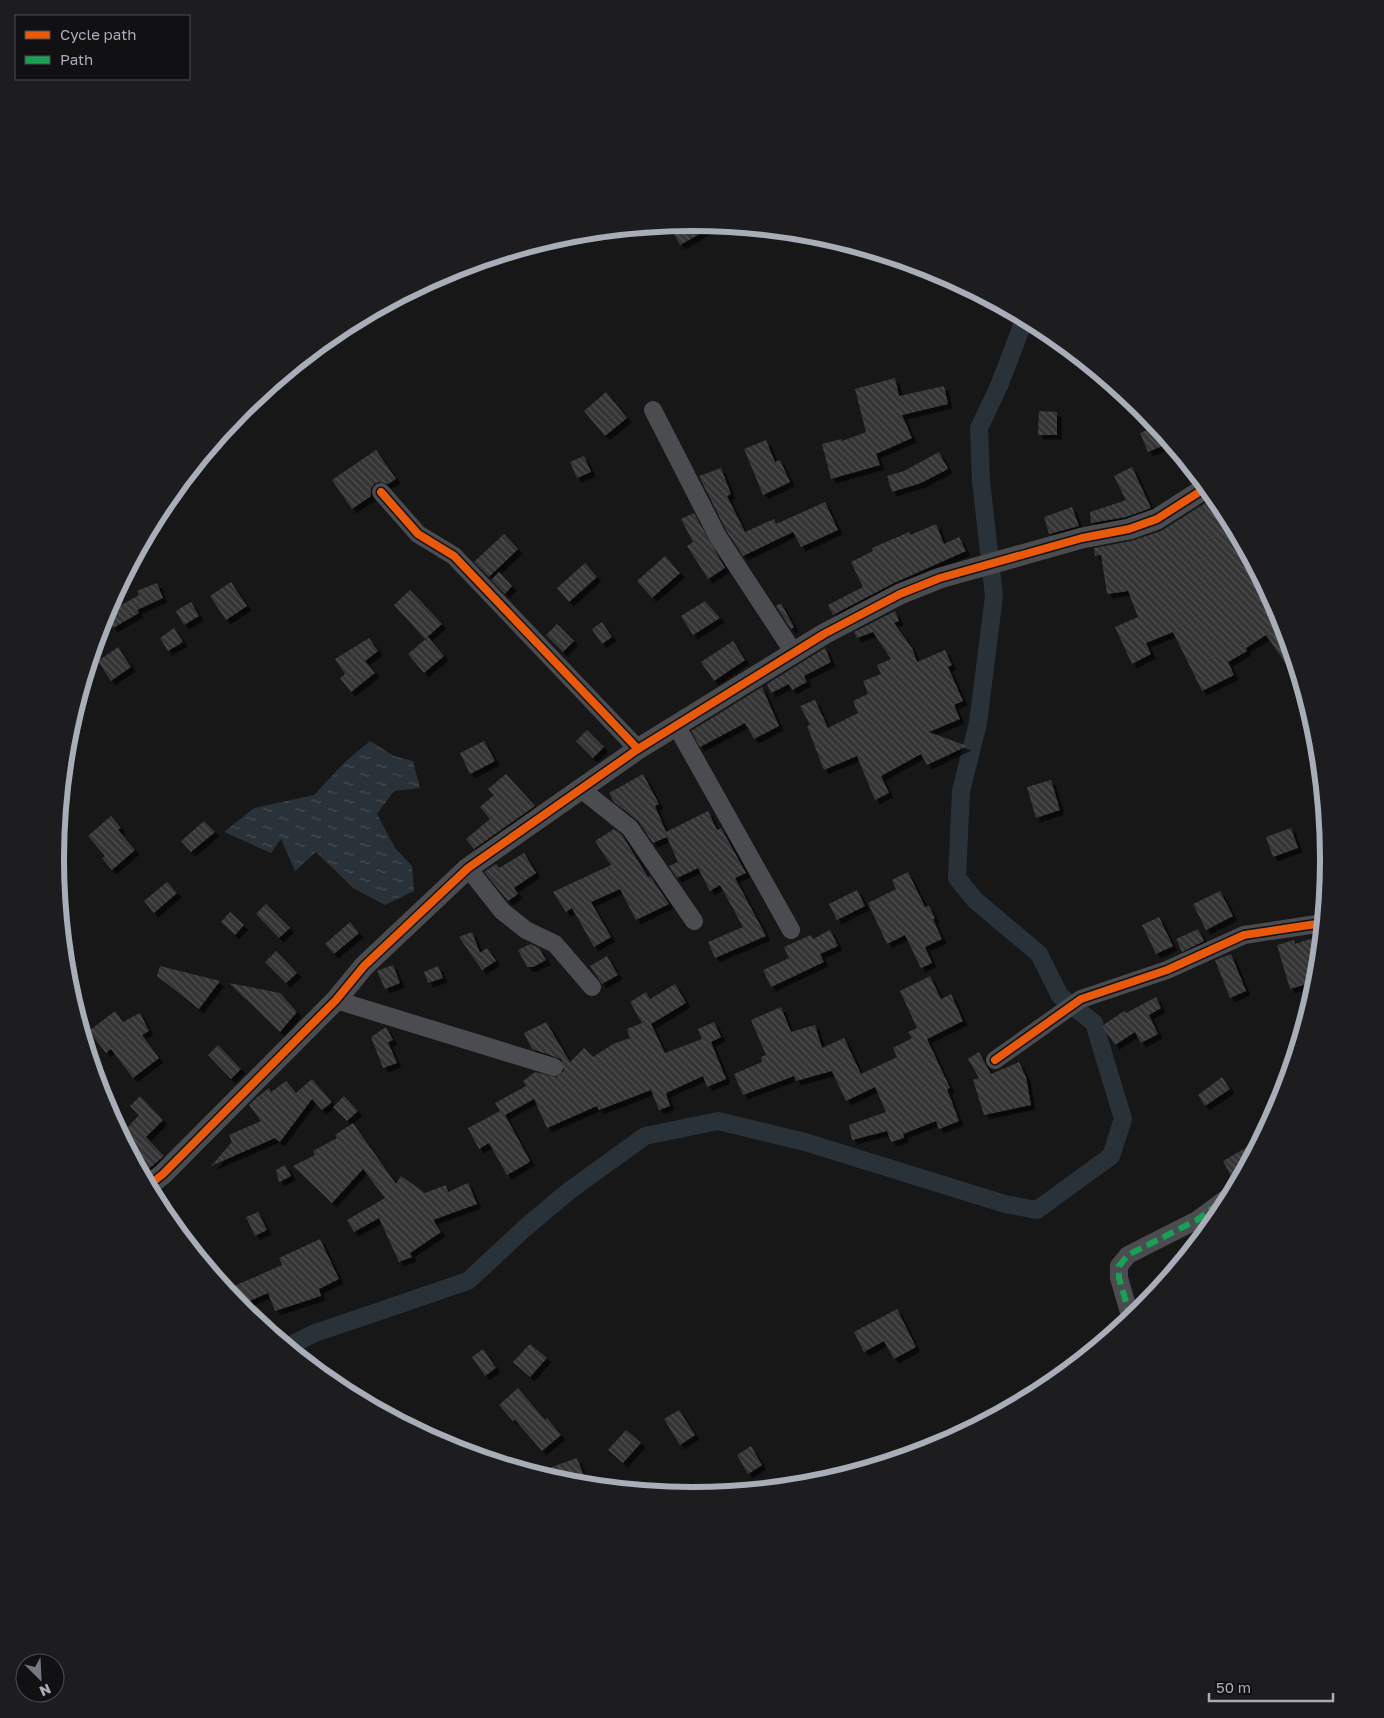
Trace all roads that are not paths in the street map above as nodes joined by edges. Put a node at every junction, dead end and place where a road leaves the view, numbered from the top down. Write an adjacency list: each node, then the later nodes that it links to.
1 (653, 410): 4 (street)
2 (1200, 491): 4 (street)
3 (381, 492): 6 (street)
4 (794, 653): 5 (street)
5 (676, 725): 6 (street); 11 (street)
6 (638, 749): 7 (street)
7 (581, 789): 8 (street); 9 (street)
8 (468, 868): 12 (street); 13 (street)
9 (694, 921)
10 (1317, 924): 14 (street)
11 (791, 930)
12 (592, 987)
13 (336, 1000): 15 (street); 16 (street)
14 (995, 1060)
15 (554, 1067)
16 (153, 1182)
17 (1215, 1207): 18 (street)
18 (1129, 1310)

